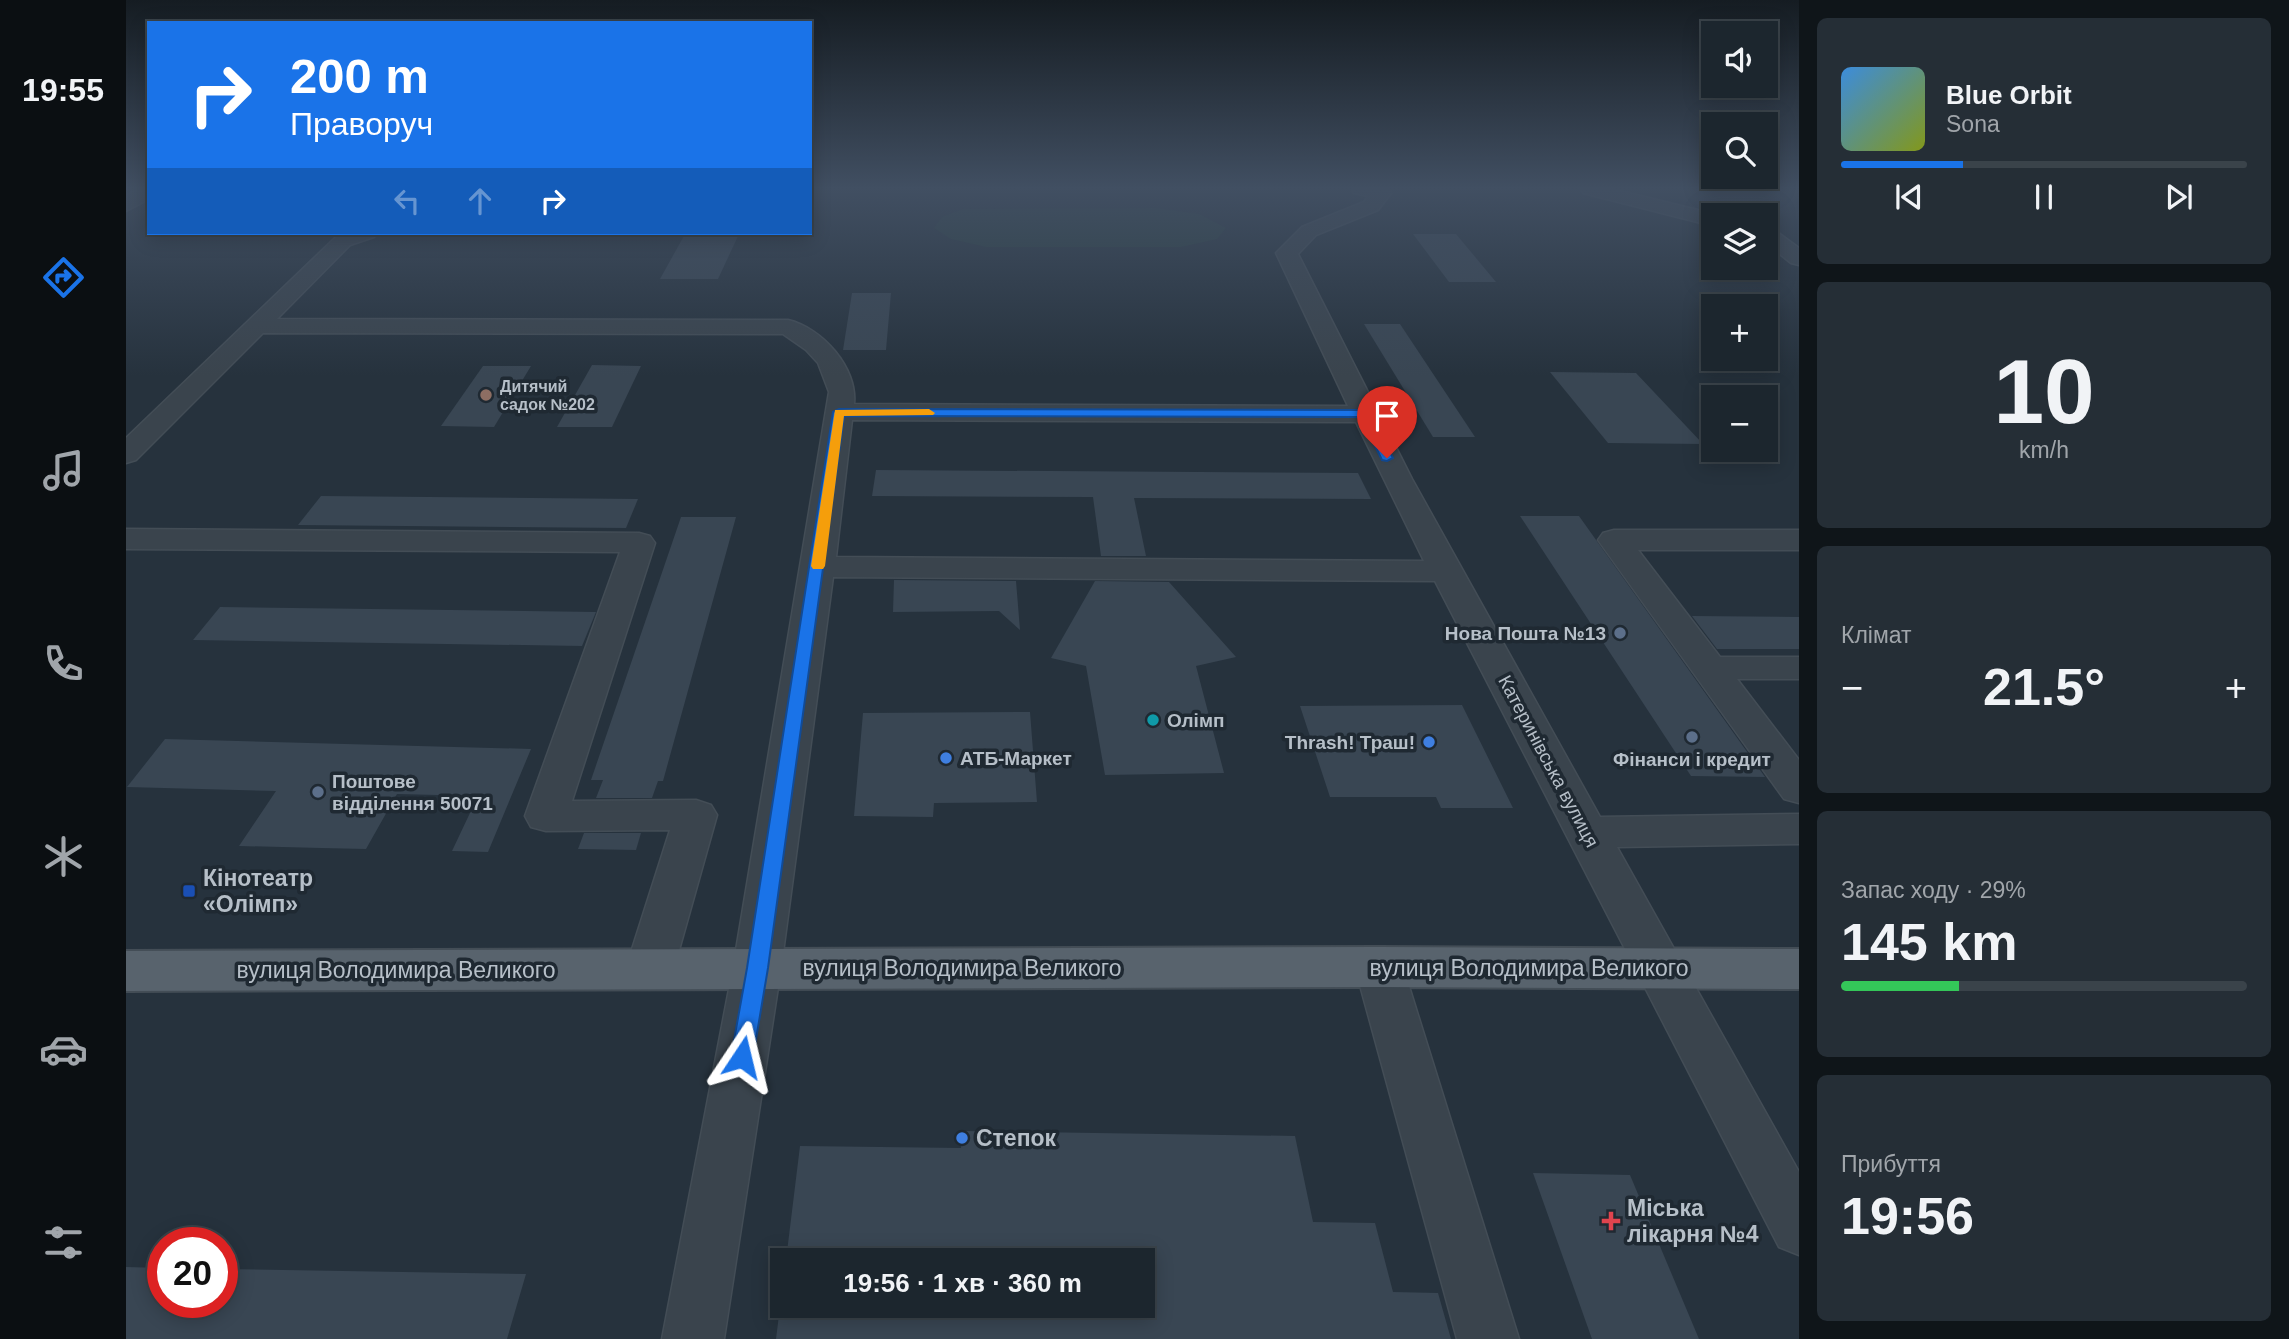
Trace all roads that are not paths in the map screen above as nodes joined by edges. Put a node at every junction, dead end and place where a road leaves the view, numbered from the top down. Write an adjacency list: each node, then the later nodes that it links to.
1 (332, 251): 3 (street)
2 (1289, 251): 5 (street, Катеринівська вулиця)
3 (257, 326): 4 (street); 6 (street)
4 (839, 412): 5 (street); 9 (street)
5 (1365, 414): 10 (street, Катеринівська вулиця)
6 (126, 454)
7 (126, 539): 17 (street)
8 (1799, 540): 11 (street)
9 (818, 567): 10 (street); 18 (street)
10 (1446, 571): 15 (street, Катеринівська вулиця)
11 (1709, 668): 12 (street); 13 (street)
12 (1799, 668)
13 (1799, 789)
14 (1799, 829): 15 (street)
15 (1587, 832): 19 (street, Катеринівська вулиця)
16 (1378, 967): 18 (main road, вулиця Володимира Великого); 19 (main road, вулиця Володимира Великого); 24 (street)
17 (650, 968): 18 (main road, вулиця Володимира Великого); 21 (main road, вулиця Володимира Великого)
18 (757, 968): 23 (street)
19 (1661, 968): 20 (main road, вулиця Володимира Великого); 22 (street, Катеринівська вулиця)
20 (1799, 969)
21 (126, 971)
22 (1799, 1228)
23 (693, 1339)
24 (1488, 1339)

